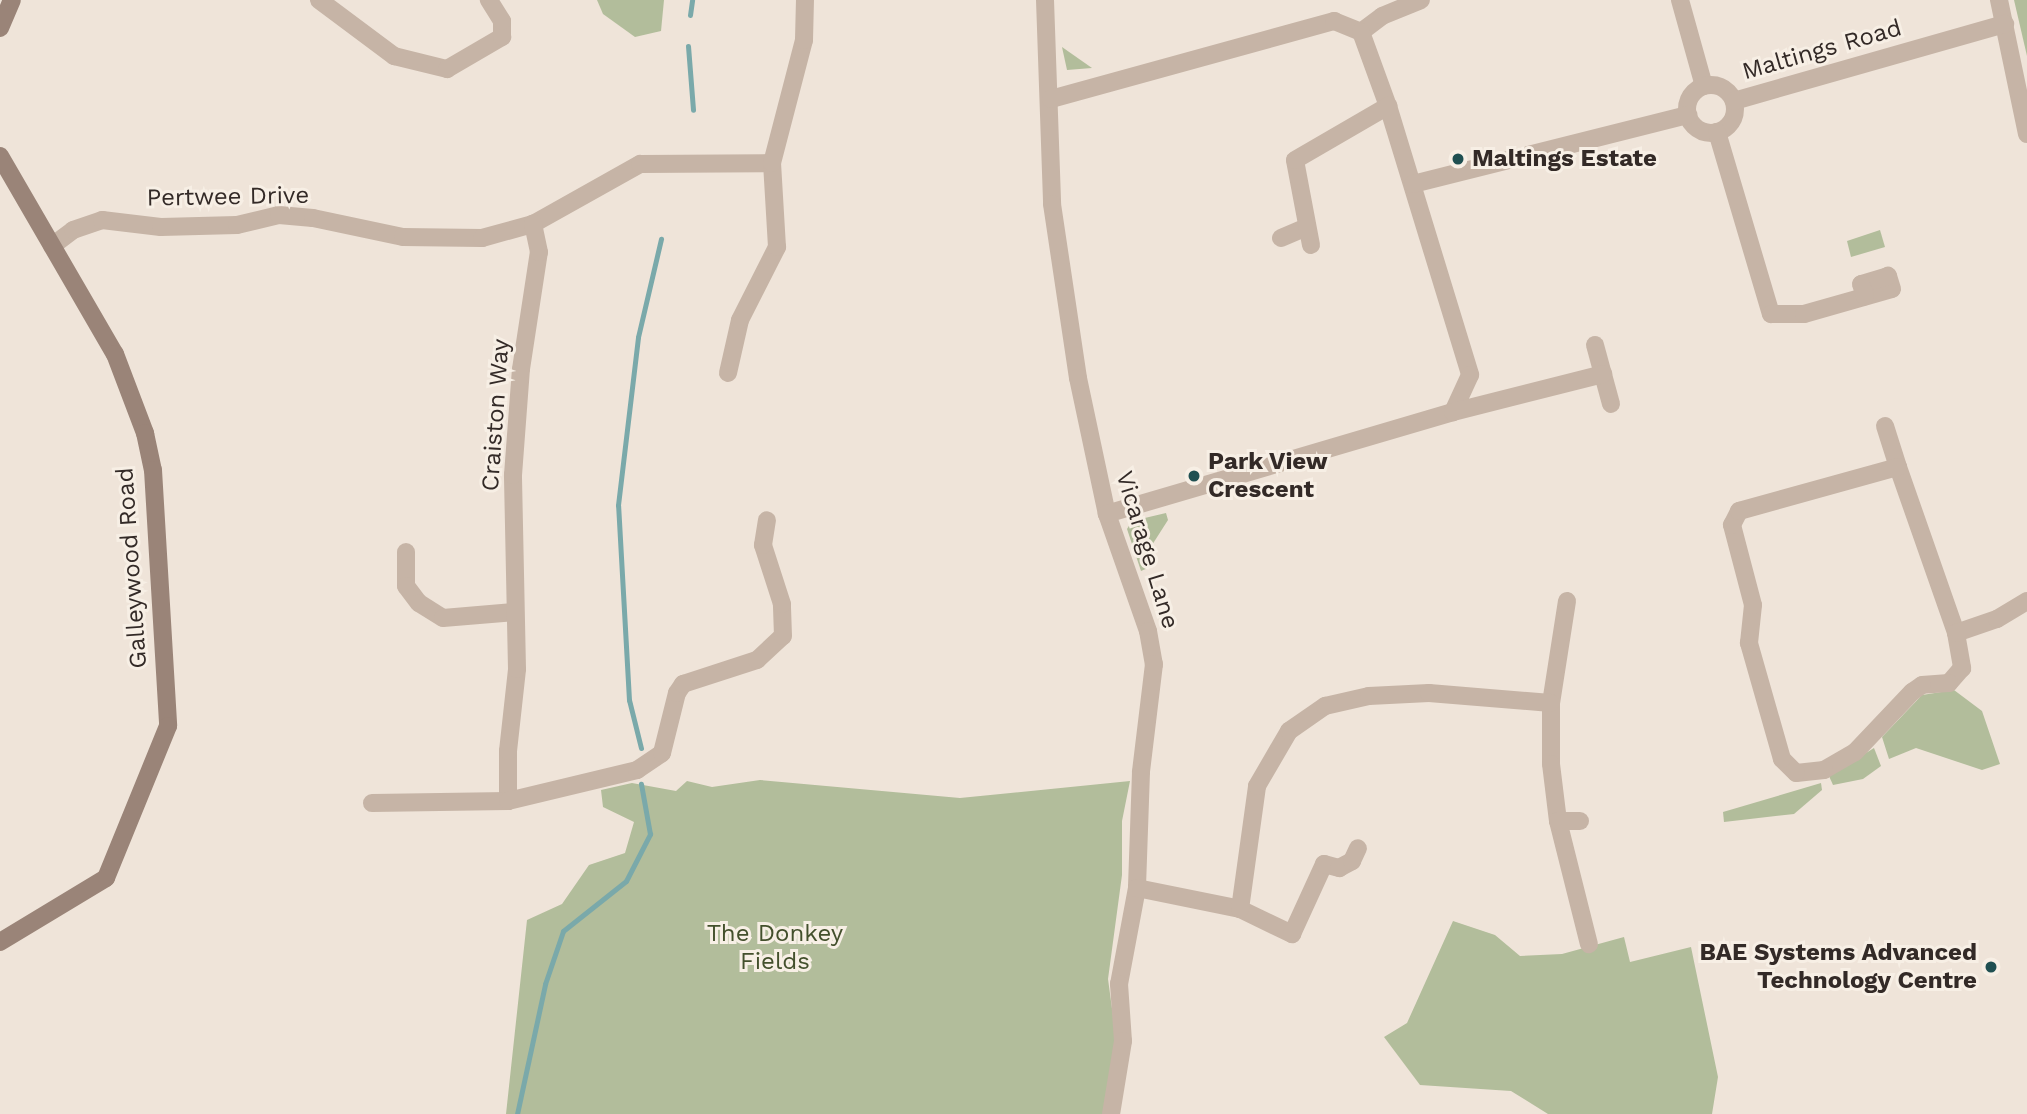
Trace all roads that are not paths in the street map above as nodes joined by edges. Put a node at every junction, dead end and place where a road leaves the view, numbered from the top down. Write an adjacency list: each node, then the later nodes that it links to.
1 (12, 0): 10 (street)
2 (319, 0): 3 (street)
3 (489, 0)
4 (805, 0): 20 (street)
5 (1045, 0): 13 (street, Vicarage Lane)
6 (1421, 0): 11 (street)
7 (1680, 0): 12 (street)
8 (1999, 0): 9 (street)
9 (2005, 24): 14 (street, Maltings Road); 18 (street)
10 (0, 28)
11 (1361, 32): 13 (street); 15 (street)
12 (1704, 86): 14 (street, Maltings Road); 16 (street)
13 (1051, 99): 35 (street, Vicarage Lane)
14 (1734, 101): 17 (street, Maltings Road)
15 (1388, 106): 21 (street); 23 (street)
16 (1688, 115): 17 (street); 21 (street)
17 (1717, 132): 27 (street)
18 (2027, 134)
19 (0, 156): 26 (street, Galleywood Road)
20 (772, 163): 22 (street, Pertwee Drive); 29 (street)
21 (1413, 184): 32 (street)
22 (533, 224): 26 (street, Pertwee Drive); 40 (street, Craiston Way)
23 (1307, 227): 24 (street); 25 (street)
24 (1281, 238)
25 (1311, 245)
26 (52, 246): 50 (street, Galleywood Road)
27 (1865, 296)
28 (1595, 345): 30 (street)
29 (728, 373)
30 (1602, 374): 31 (street); 32 (street)
31 (1611, 404)
32 (1453, 412): 35 (street)
33 (1885, 426): 34 (street)
34 (1898, 467): 41 (street); 41 (street)
35 (1107, 514): 48 (street, Vicarage Lane)
36 (767, 520): 43 (street)
37 (406, 552): 40 (street)
38 (1567, 601): 42 (street)
39 (2027, 601): 41 (street)
40 (514, 612): 43 (street, Craiston Way)
41 (1956, 633)
42 (1551, 703): 45 (street); 49 (street)
43 (508, 801): 44 (street)
44 (372, 803)
45 (1558, 821): 46 (street); 51 (street)
46 (1580, 821)
47 (1358, 848): 49 (street)
48 (1137, 888): 49 (street); 52 (street, Vicarage Lane)
49 (1240, 909)
50 (0, 942)
51 (1589, 943)
52 (1111, 1114)

